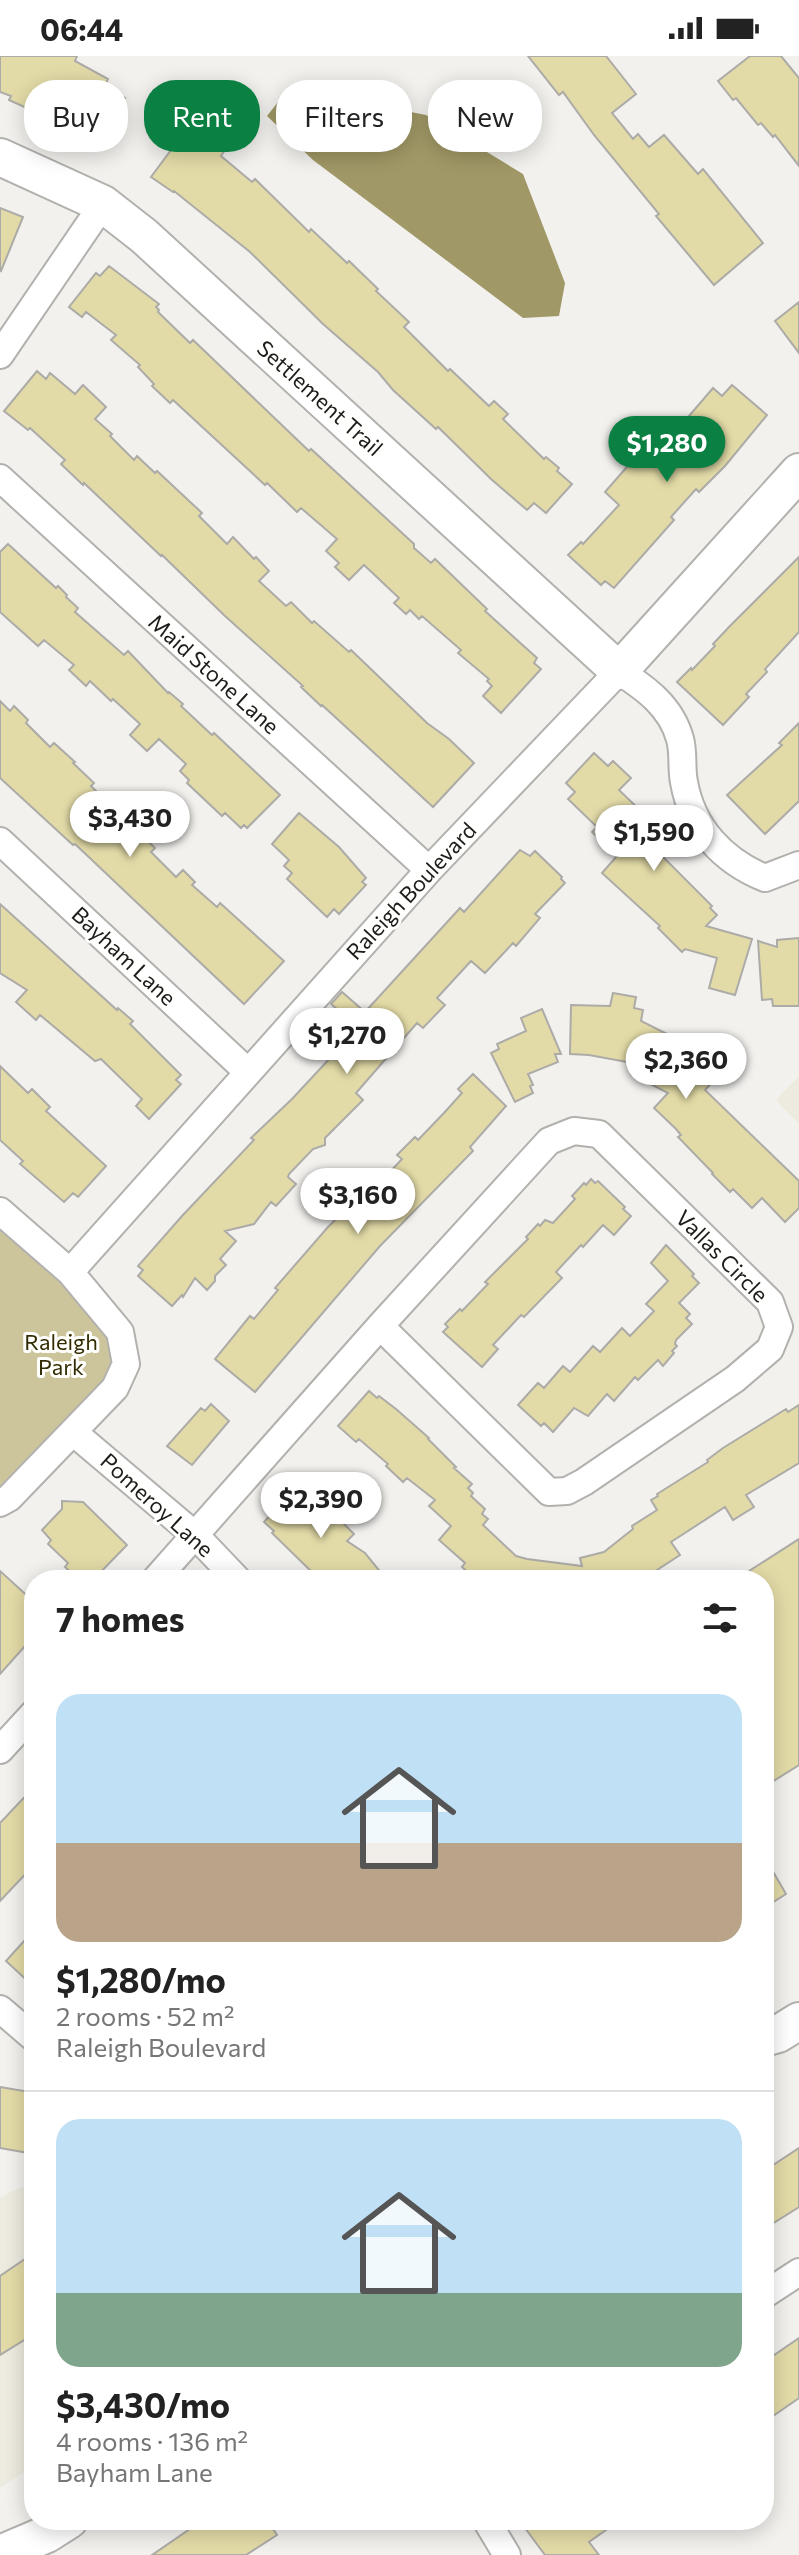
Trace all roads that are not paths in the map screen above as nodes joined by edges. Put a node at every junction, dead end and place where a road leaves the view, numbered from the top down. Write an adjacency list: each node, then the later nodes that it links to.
1 (0, 157): 2 (street, Settlement Trail)
2 (103, 204): 3 (street); 6 (street, Settlement Trail)
3 (0, 355)
4 (799, 472): 6 (street, Raleigh Boulevard)
5 (0, 478): 9 (street, Maid Stone Lane)
6 (619, 671): 8 (street); 9 (street, Raleigh Boulevard)
7 (0, 841): 10 (street, Bayham Lane)
8 (799, 865)
9 (429, 870): 10 (street, Raleigh Boulevard)
10 (248, 1072): 12 (street, Raleigh Boulevard)
11 (0, 1211): 12 (street)
12 (70, 1272): 14 (street)
13 (380, 1326): 13 (street, Vallas Circle); 16 (street, Vallas Circle)
14 (73, 1432): 15 (street); 16 (street, Pomeroy Lane)
15 (0, 1503)
16 (196, 1536): 17 (street, Vallas Circle); 18 (street, Pomeroy Lane)
17 (164, 1570)
18 (228, 1570)
19 (24, 1724): 20 (street)
20 (0, 1750)
21 (0, 2009): 22 (street)
22 (24, 2029)
23 (799, 2272): 24 (street)
24 (774, 2288)
25 (24, 2524): 28 (street)
26 (53, 2530): 28 (street)
27 (492, 2530): 29 (street)
28 (5, 2549)
29 (507, 2555)

